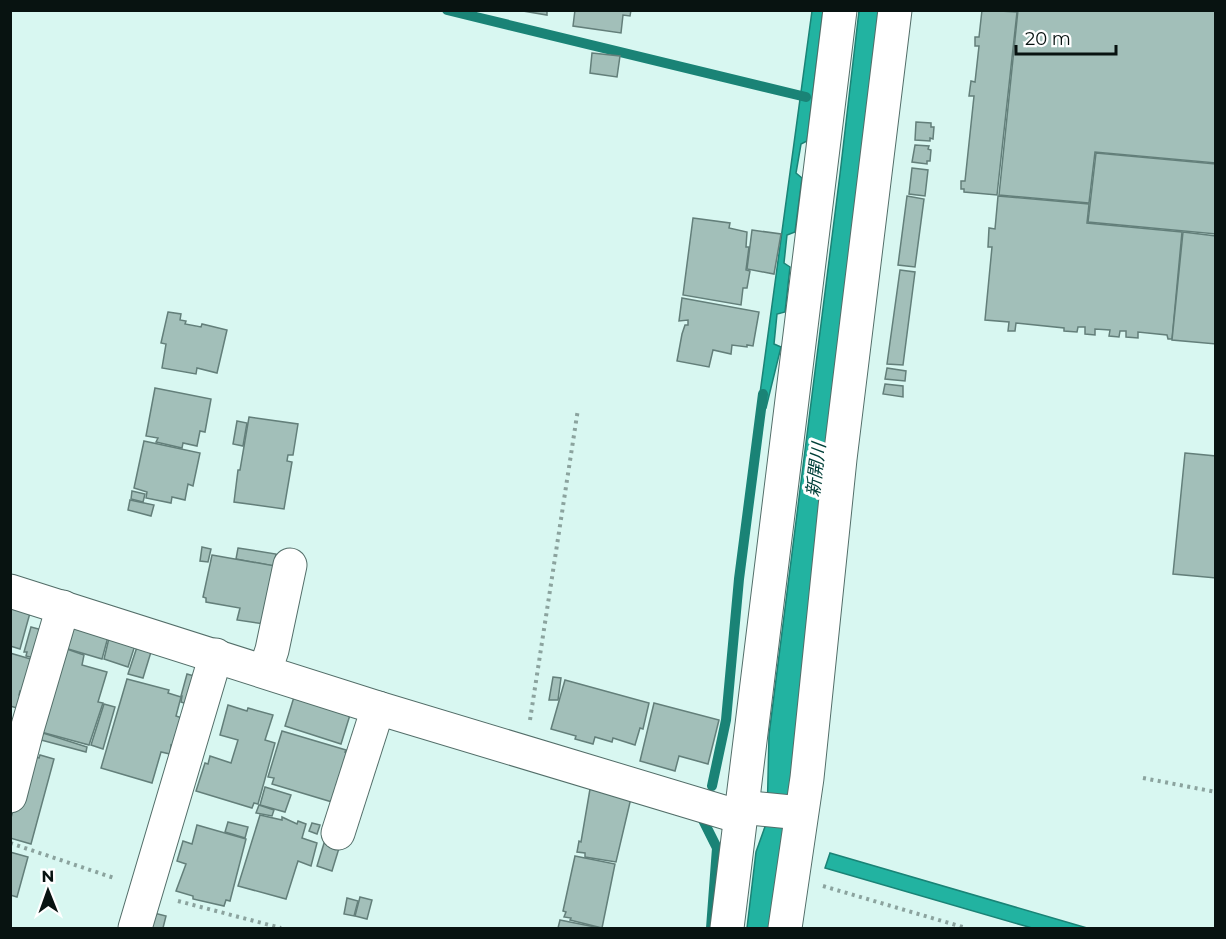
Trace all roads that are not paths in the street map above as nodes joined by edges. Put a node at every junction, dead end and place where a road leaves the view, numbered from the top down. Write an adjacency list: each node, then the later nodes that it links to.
1 (840, 10): 10 (street)
2 (896, 10): 10 (street)
3 (290, 565): 7 (street)
4 (10, 591): 5 (street)
5 (63, 607): 6 (street); 9 (street)
6 (216, 655): 7 (street); 12 (street)
7 (264, 671): 8 (street)
8 (378, 708): 10 (street); 11 (street)
9 (10, 796)
10 (765, 811): 13 (street); 14 (street)
11 (338, 832)
12 (135, 928)
13 (728, 928)
14 (784, 928)

